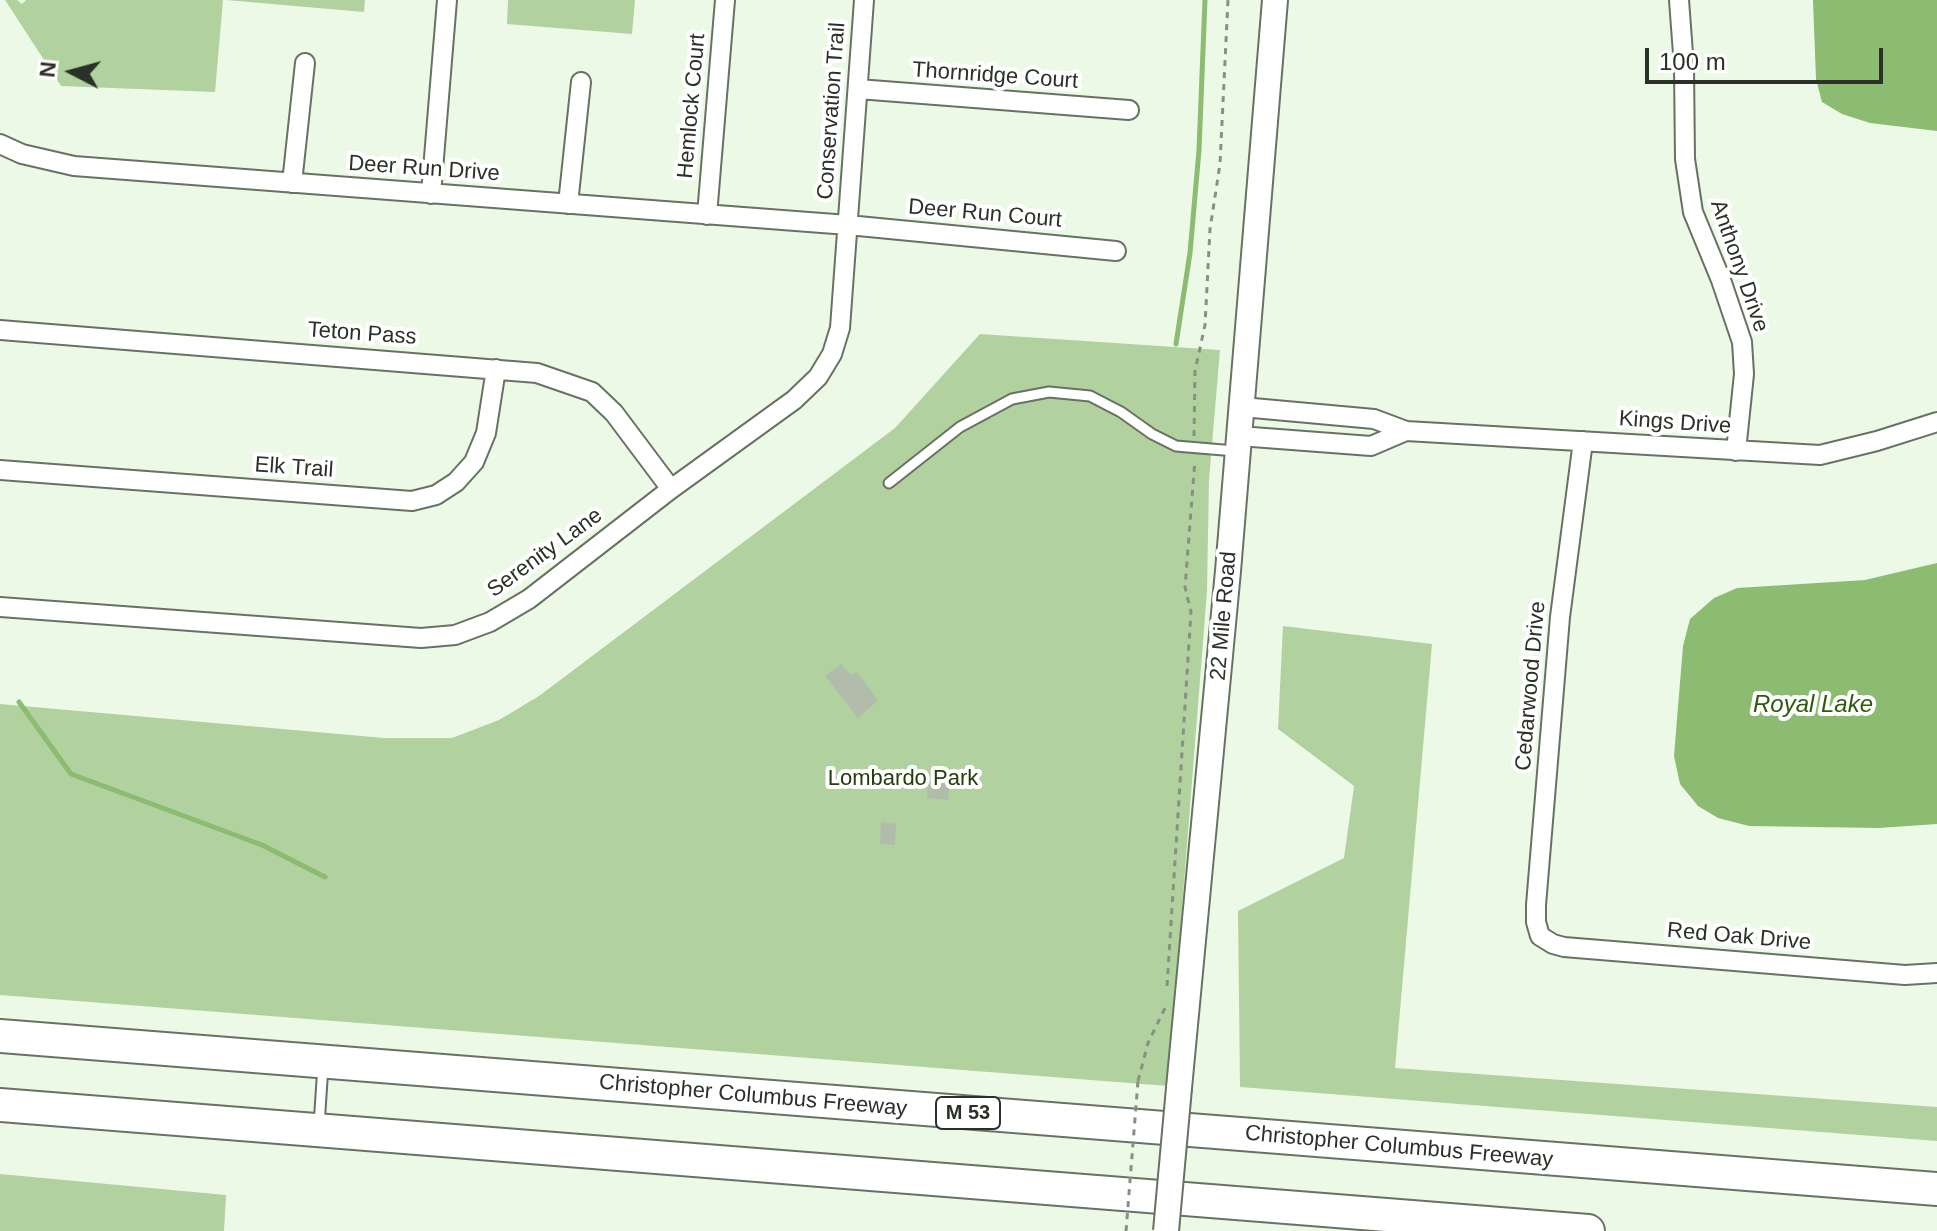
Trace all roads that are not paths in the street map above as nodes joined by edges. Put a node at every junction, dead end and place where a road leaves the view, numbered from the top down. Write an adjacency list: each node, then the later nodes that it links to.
1 (447, 0): 12 (street)
2 (725, 0): 14 (street, Hemlock Court)
3 (864, 0): 8 (street, Conservation Trail)
4 (1275, 0): 19 (street, 22 Mile Road)
5 (1679, 0): 24 (street, Anthony Drive)
6 (305, 63): 11 (street)
7 (581, 82): 13 (street)
8 (858, 89): 9 (street, Thornridge Court); 15 (street, Conservation Trail)
9 (1129, 110)
10 (0, 144): 11 (street, Deer Run Drive)
11 (292, 183): 12 (street, Deer Run Drive)
12 (431, 194): 13 (street, Deer Run Drive)
13 (568, 204): 14 (street, Deer Run Drive)
14 (707, 215): 15 (street, Deer Run Drive)
15 (848, 225): 16 (street, Deer Run Court); 27 (street, Serenity Lane)
16 (1116, 251)
17 (0, 330): 18 (street, Teton Pass)
18 (496, 369): 25 (street, Elk Trail); 27 (street, Teton Pass)
19 (1242, 407): 21 (street, Kings Drive); 23 (street, 22 Mile Road)
20 (1937, 422): 24 (street, Kings Drive)
21 (1406, 431): 22 (street, Kings Drive); 23 (street, Kings Drive)
22 (1583, 441): 24 (street, Kings Drive); 29 (street, Cedarwood Drive)
23 (1238, 443): 26 (lane); 36 (street, 22 Mile Road, bridge)
24 (1736, 451)
25 (0, 470)
26 (889, 483)
27 (671, 489): 28 (street, Serenity Lane)
28 (0, 607)
29 (1540, 936): 30 (street, Red Oak Drive)
30 (1937, 973)
31 (0, 1036): 32 (highway, Christopher Columbus Freeway / M 53)
32 (324, 1062): 34 (lane); 35 (highway, Christopher Columbus Freeway / M 53)
33 (0, 1105): 34 (highway)
34 (319, 1130): 37 (highway)
35 (1937, 1189)
36 (1166, 1231)
37 (1588, 1231)

